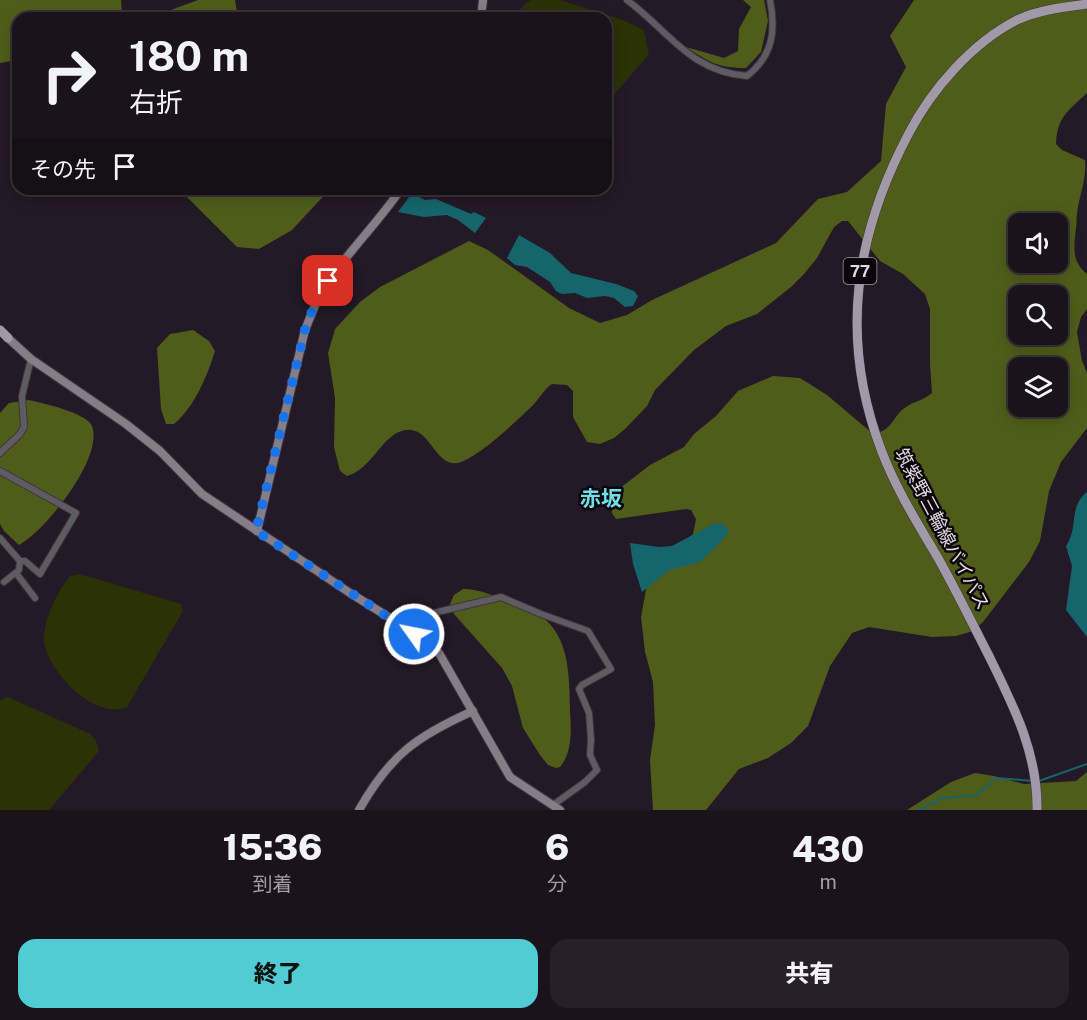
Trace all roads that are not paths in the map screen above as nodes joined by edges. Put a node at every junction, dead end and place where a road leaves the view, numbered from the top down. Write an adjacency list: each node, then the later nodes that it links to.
1 (770, 0): 2 (street)
2 (630, 1)
3 (1087, 4): 20 (main road, 筑紫野三輪線バイパス / 77)
4 (397, 195): 10 (street)
5 (0, 330): 6 (main road)
6 (8, 338): 7 (street)
7 (31, 359): 8 (street); 10 (street)
8 (0, 453)
9 (0, 471): 12 (street)
10 (256, 531): 16 (street)
11 (0, 538): 12 (street)
12 (20, 561): 13 (street)
13 (16, 573): 14 (street); 15 (street)
14 (4, 582)
15 (35, 598)
16 (403, 626): 17 (street); 18 (street)
17 (473, 711): 18 (street); 19 (street)
18 (557, 807)
19 (359, 810)
20 (1037, 810)

